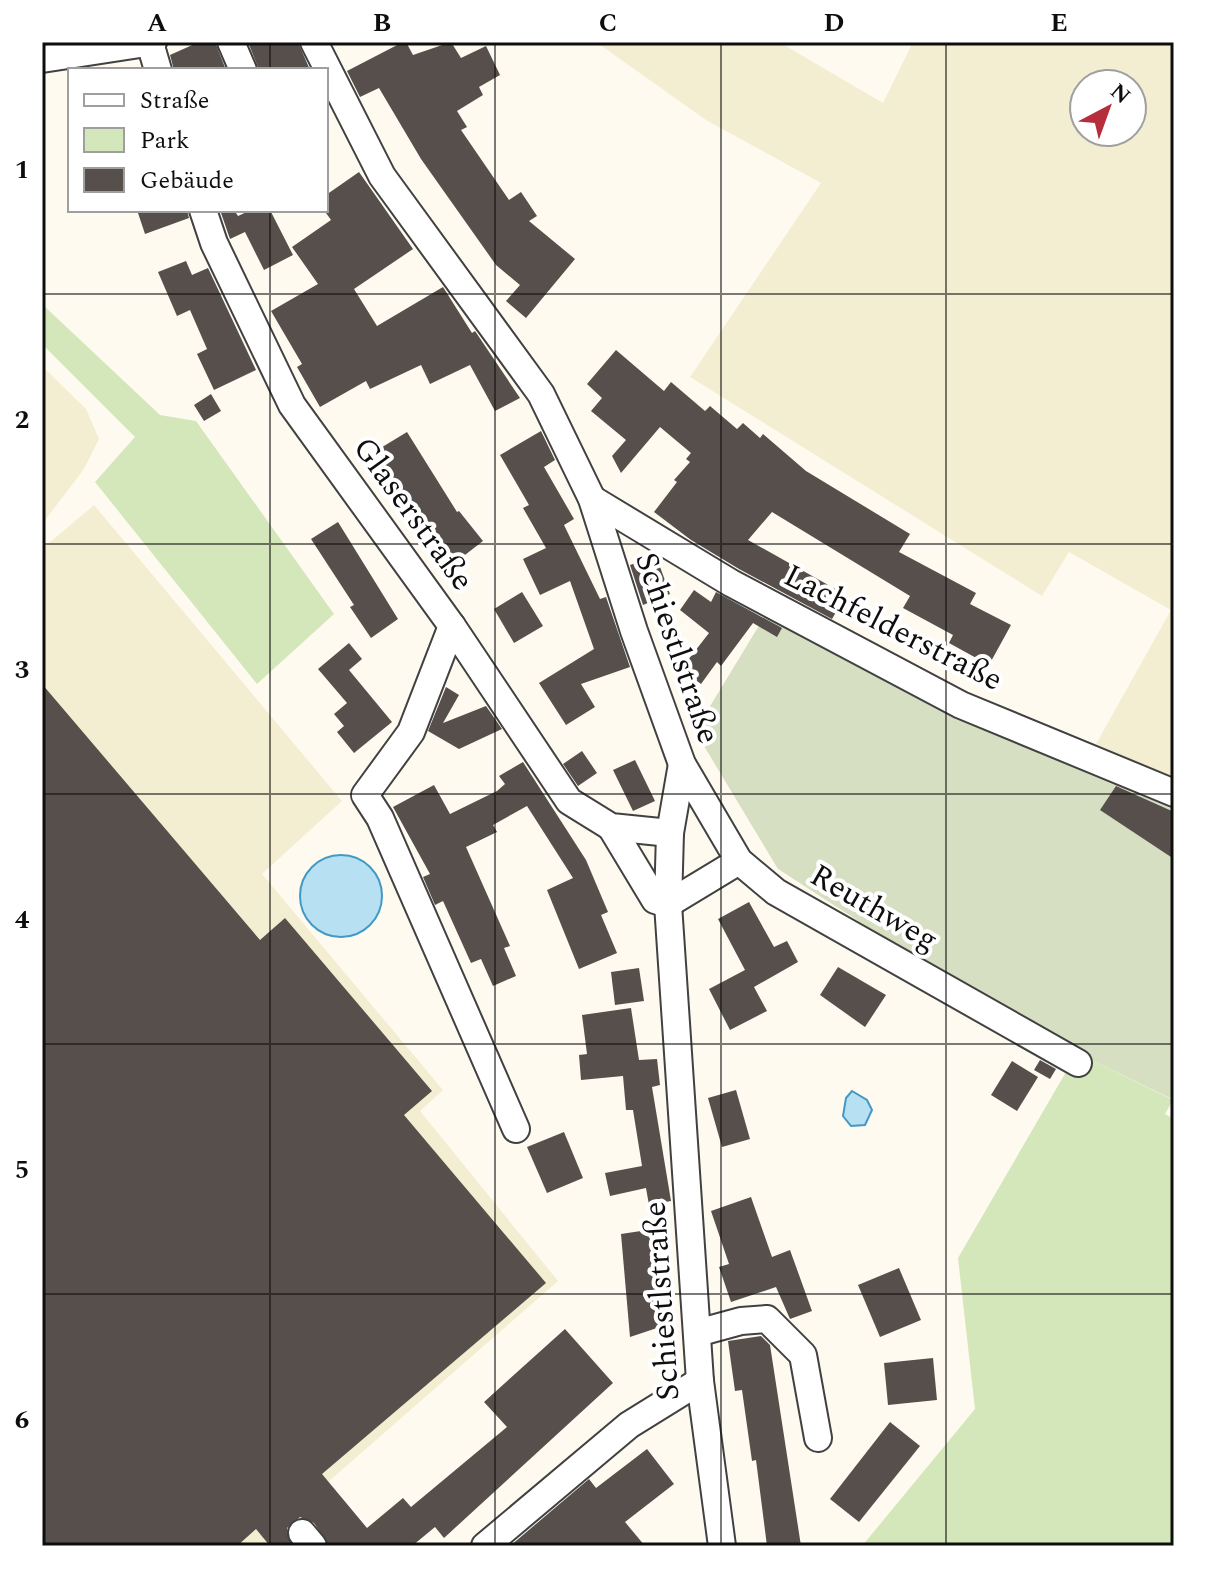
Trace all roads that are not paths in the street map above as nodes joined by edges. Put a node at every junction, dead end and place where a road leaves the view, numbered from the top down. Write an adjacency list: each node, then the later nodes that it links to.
1 (231, 42): 7 (street)
2 (314, 42): 8 (street, Schiestlstraße)
3 (151, 43): 4 (street); 6 (street)
4 (119, 44): 5 (street)
5 (42, 59)
6 (157, 68)
7 (242, 68)
8 (327, 68)
9 (328, 70): 11 (street, Schiestlstraße)
10 (204, 212): 12 (street, Glaserstraße)
11 (592, 499): 13 (street, Schiestlstraße); 14 (street, Lachfelderstraße)
12 (452, 626): 15 (street, Glaserstraße); 20 (street)
13 (682, 764): 16 (street, Schiestlstraße); 17 (street, Reuthweg)
14 (1174, 793)
15 (611, 827): 16 (street, Glaserstraße); 18 (street, Glaserstraße)
16 (670, 833): 18 (street, Schiestlstraße)
17 (739, 861): 18 (street); 19 (street, Reuthweg)
18 (668, 904): 21 (street, Schiestlstraße)
19 (1078, 1063)
20 (516, 1129)
21 (697, 1333): 22 (street, Schiestlstraße); 23 (street)
22 (700, 1381): 24 (street); 25 (street, Schiestlstraße)
23 (818, 1438)
24 (485, 1546)
25 (722, 1546)

